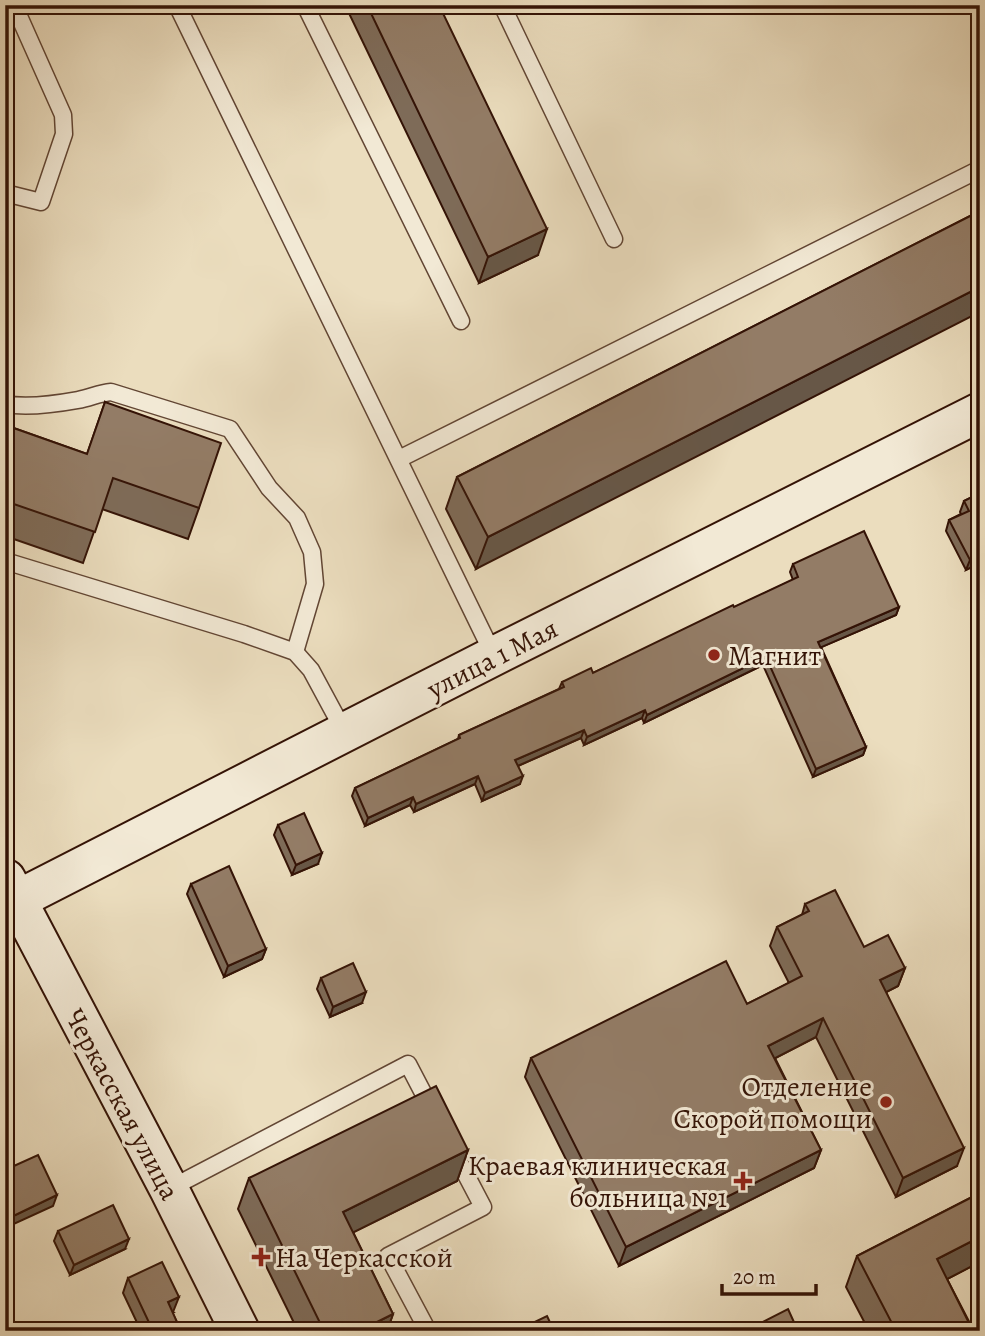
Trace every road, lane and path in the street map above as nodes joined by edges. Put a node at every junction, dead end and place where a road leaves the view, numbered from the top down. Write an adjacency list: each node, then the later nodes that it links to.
1 (14, 5): 6 (lane)
2 (177, 5): 11 (lane)
3 (305, 5): 8 (lane)
4 (502, 5): 7 (lane)
5 (980, 170): 11 (lane)
6 (5, 193)
7 (614, 239)
8 (461, 321)
9 (5, 404): 13 (lane)
10 (980, 412): 14 (street, улица 1 Мая)
11 (399, 459): 14 (lane)
12 (5, 561): 13 (lane)
13 (295, 652): 15 (lane)
14 (494, 656): 15 (street, улица 1 Мая)
15 (345, 733): 16 (street, улица 1 Мая)
16 (9, 895): 17 (street, Черкасская улица)
17 (169, 1189): 18 (street, Черкасская улица); 19 (lane)
18 (240, 1331)
19 (428, 1331)

